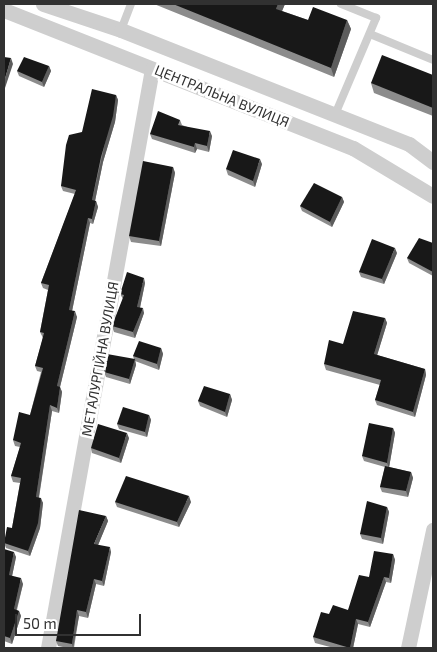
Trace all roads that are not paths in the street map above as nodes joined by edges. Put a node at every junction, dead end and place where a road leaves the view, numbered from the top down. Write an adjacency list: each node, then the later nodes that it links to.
1 (43, 4): 5 (street, ЦЕНТРАЛЬНА ВУЛИЦЯ)
2 (131, 4): 5 (lane)
3 (341, 4): 6 (lane)
4 (4, 10): 8 (street, ЦЕНТРАЛЬНА ВУЛИЦЯ)
5 (120, 30): 9 (street, ЦЕНТРАЛЬНА ВУЛИЦЯ)
6 (370, 34): 7 (lane); 9 (lane)
7 (433, 60)
8 (152, 69): 13 (street, ЦЕНТРАЛЬНА ВУЛИЦЯ); 15 (street, МЕТАЛУРГІЙНА ВУЛИЦЯ)
9 (334, 116): 10 (street, ЦЕНТРАЛЬНА ВУЛИЦЯ)
10 (410, 144): 11 (street); 12 (street, ЦЕНТРАЛЬНА ВУЛИЦЯ)
11 (433, 153)
12 (433, 162)
13 (433, 196)
14 (433, 530): 16 (street)
15 (48, 648)
16 (408, 648)

